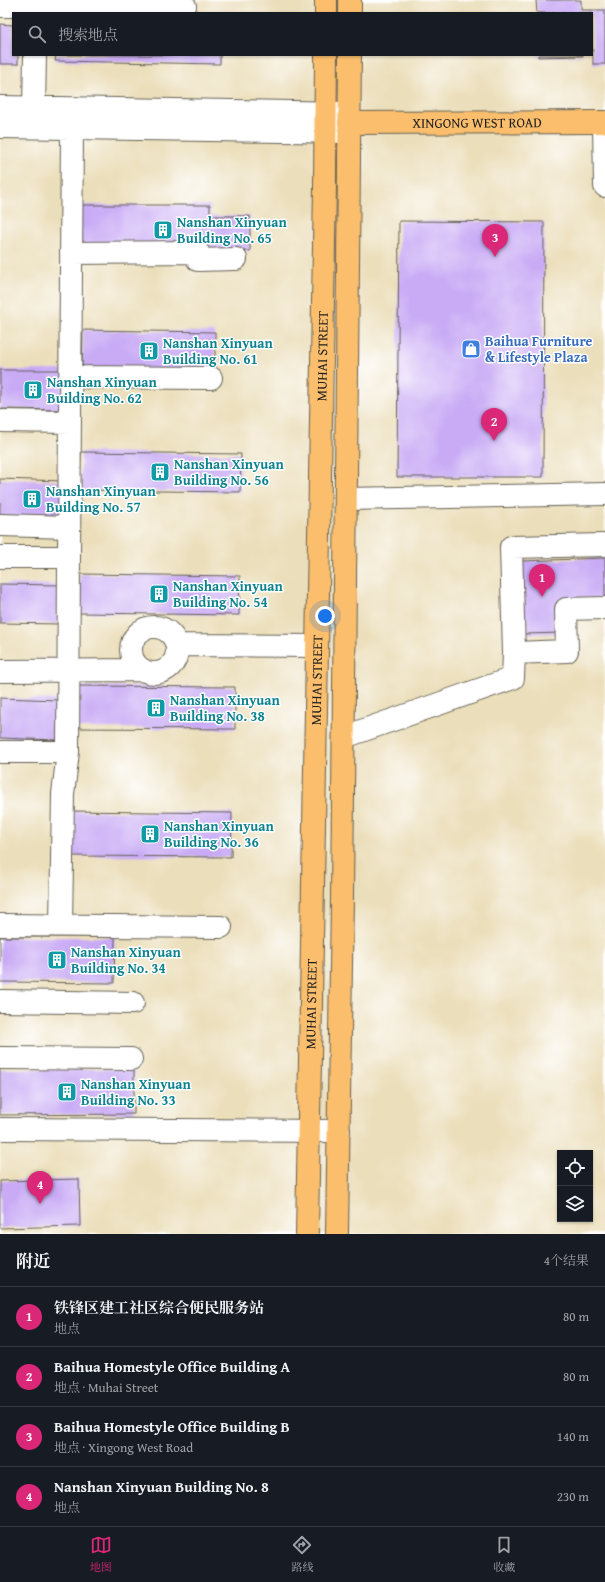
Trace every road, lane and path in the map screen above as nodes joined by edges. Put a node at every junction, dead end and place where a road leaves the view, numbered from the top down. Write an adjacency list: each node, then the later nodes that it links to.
1 (326, 0): 6 (main road)
2 (350, 0): 7 (main road)
3 (0, 6): 4 (street)
4 (35, 6): 5 (street)
5 (185, 6)
6 (326, 12)
7 (350, 12)
8 (35, 56): 12 (street)
9 (326, 56): 13 (main road, MUHAI STREET)
10 (350, 56): 15 (main road, MUHAI STREET)
11 (0, 108): 12 (street)
12 (34, 108): 13 (street)
13 (325, 122): 15 (street); 17 (street); 34 (main road, MUHAI STREET)
14 (605, 122): 15 (main road, XINGONG WEST ROAD); 18 (street)
15 (349, 123): 26 (main road, MUHAI STREET)
16 (0, 127): 17 (street)
17 (72, 128): 19 (street)
18 (605, 186)
19 (71, 253): 20 (street); 21 (street)
20 (236, 260)
21 (70, 377): 22 (street); 24 (street)
22 (211, 378)
23 (0, 421): 24 (street)
24 (70, 422): 28 (street)
25 (605, 494): 26 (street)
26 (346, 499): 39 (main road, MUHAI STREET)
27 (0, 525): 28 (street)
28 (69, 527): 31 (street)
29 (605, 545): 35 (street)
30 (0, 557): 31 (street)
31 (69, 557): 36 (street)
32 (605, 608): 35 (street)
33 (177, 645): 34 (street); 37 (street); 37 (street)
34 (317, 646): 50 (main road, MUHAI STREET)
35 (514, 653): 39 (street)
36 (68, 670): 37 (street); 38 (street); 41 (street)
37 (143, 670)
38 (0, 671)
39 (344, 737): 51 (main road, MUHAI STREET)
40 (0, 752): 41 (street)
41 (68, 752): 43 (street)
42 (0, 925): 43 (street)
43 (61, 926): 44 (street)
44 (222, 927)
45 (0, 1002): 46 (street)
46 (134, 1003)
47 (0, 1058): 48 (street)
48 (131, 1059)
49 (0, 1129): 50 (street)
50 (308, 1131): 51 (street); 52 (main road, MUHAI STREET)
51 (339, 1131): 53 (main road, MUHAI STREET)
52 (307, 1234)
53 (337, 1234)

